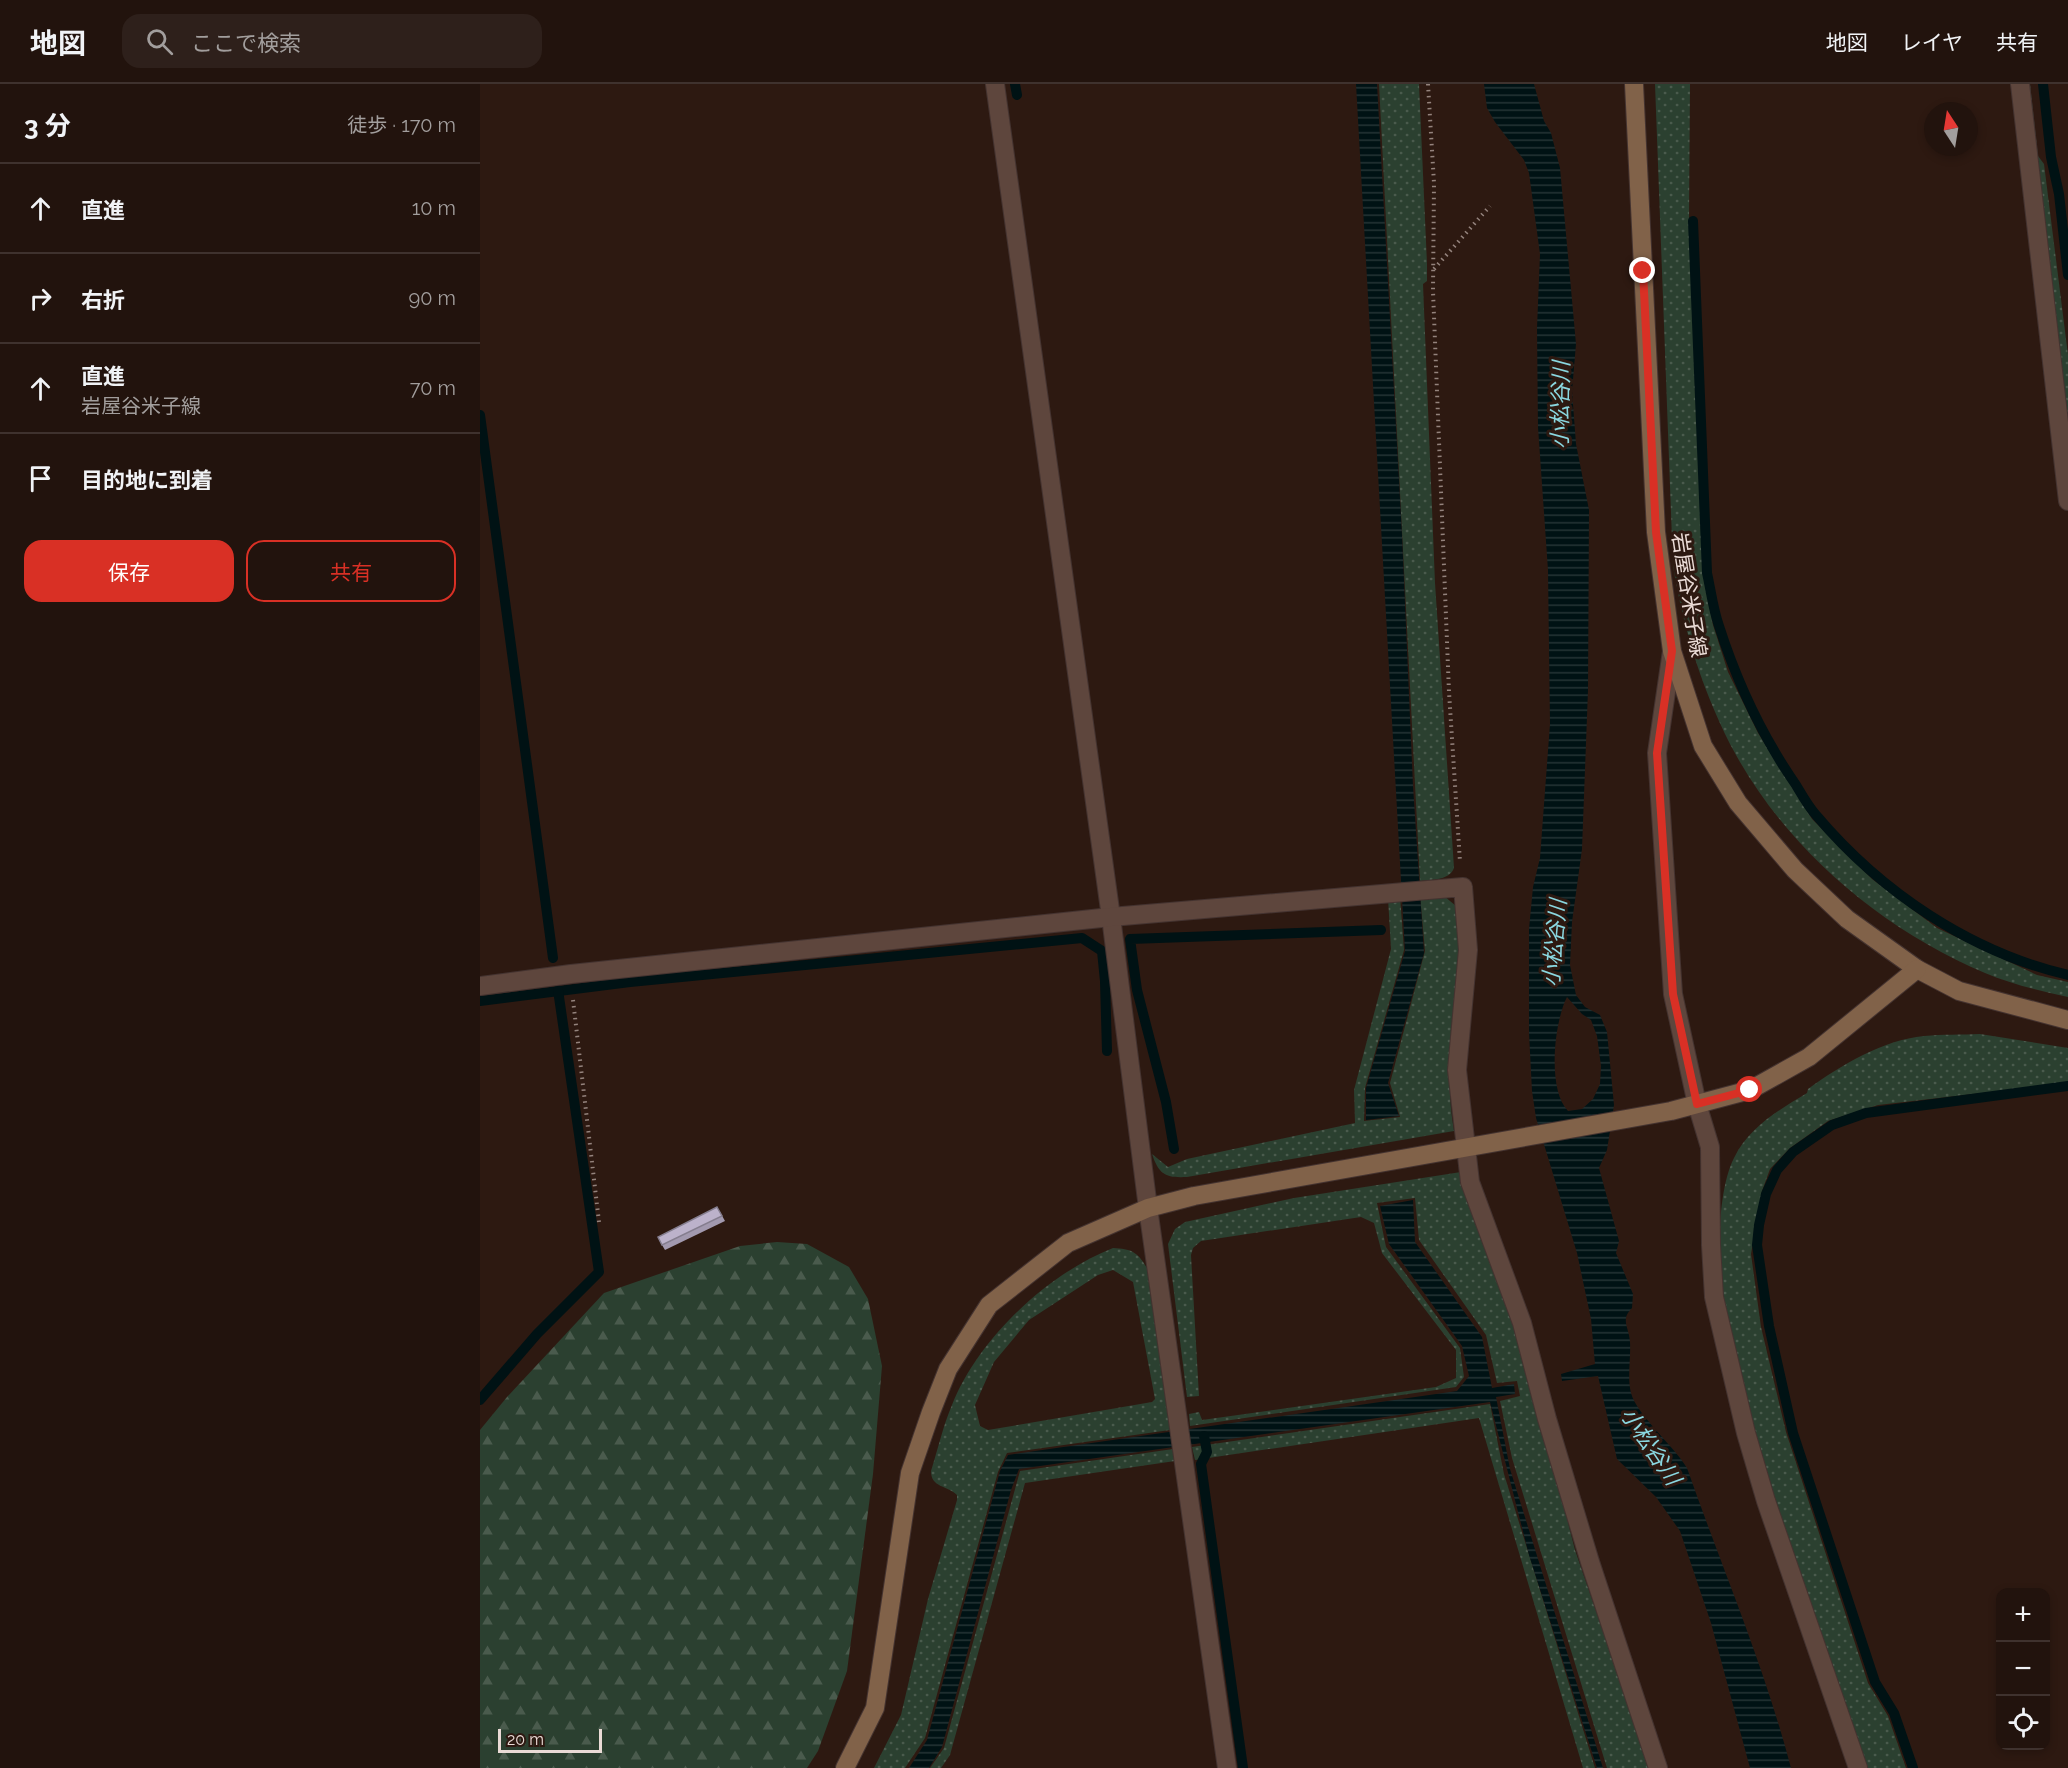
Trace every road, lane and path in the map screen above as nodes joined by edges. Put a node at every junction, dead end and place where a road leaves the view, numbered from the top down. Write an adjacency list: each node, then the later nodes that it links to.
1 (995, 84): 10 (street)
2 (1428, 84): 6 (path)
3 (1634, 84): 8 (street, 岩屋谷米子線)
4 (2020, 84): 7 (street)
5 (1490, 206): 6 (path)
6 (1433, 270): 9 (path)
7 (2068, 501)
8 (1672, 651): 11 (street, 岩屋谷米子線); 15 (street)
9 (1463, 888): 10 (street); 16 (street)
10 (1111, 917): 12 (street); 17 (street)
11 (1917, 969): 14 (street, 岩屋谷米子線); 15 (street)
12 (570, 974): 13 (street); 18 (path)
13 (480, 986)
14 (2068, 1020)
15 (1697, 1104): 16 (street); 22 (street)
16 (1465, 1148): 17 (street); 21 (street)
17 (1148, 1208): 19 (street); 20 (street)
18 (599, 1222)
19 (845, 1768)
20 (1227, 1768)
21 (1658, 1768)
22 (1858, 1768)

